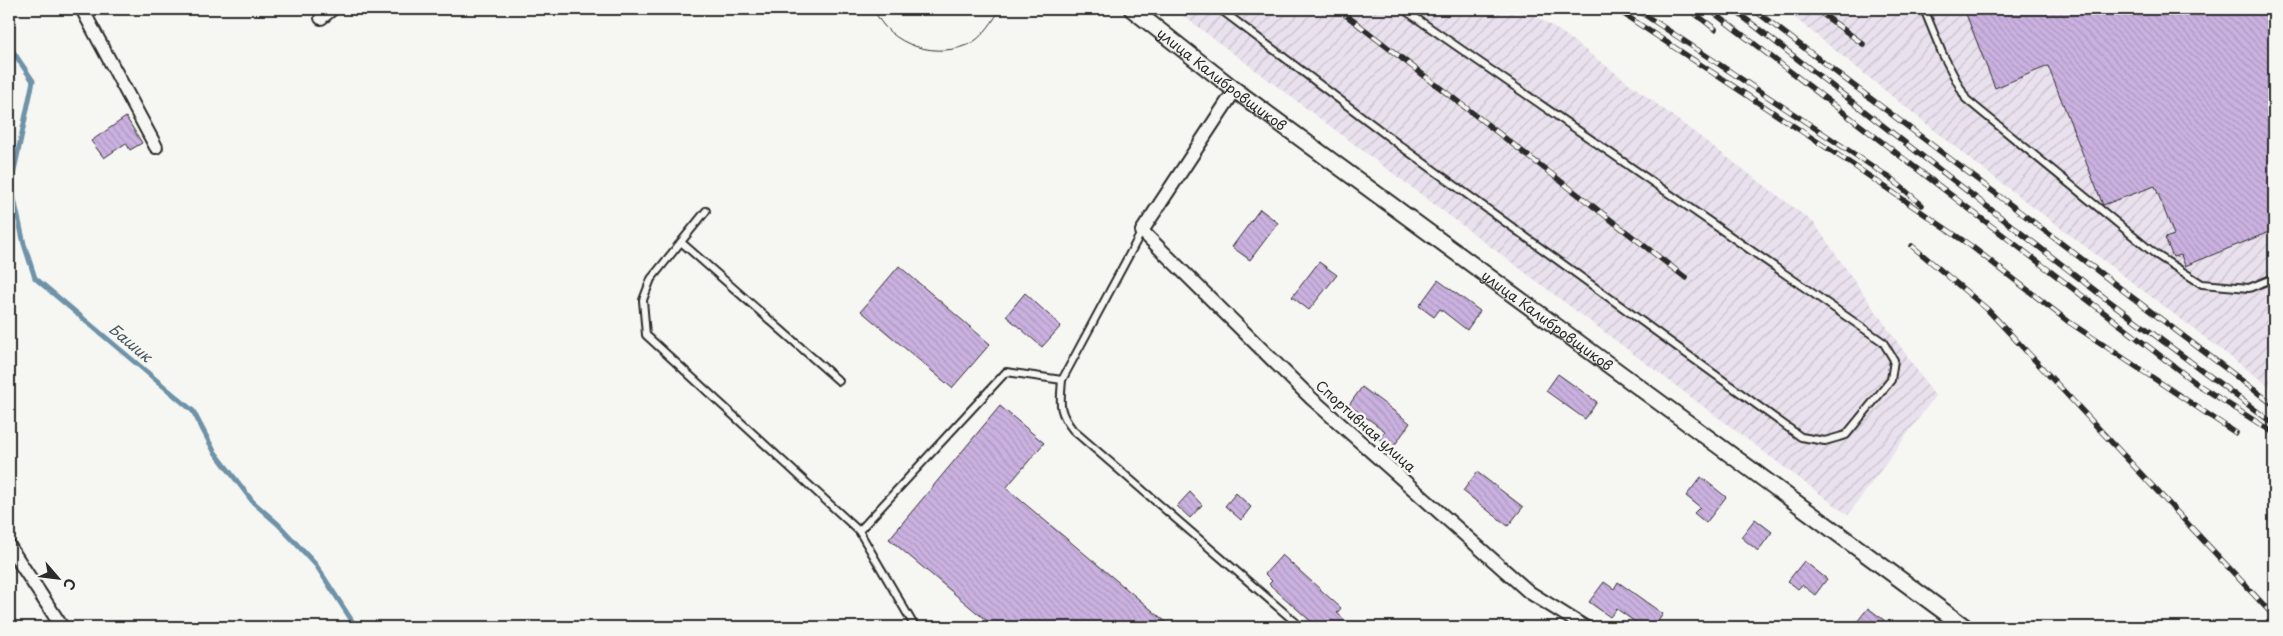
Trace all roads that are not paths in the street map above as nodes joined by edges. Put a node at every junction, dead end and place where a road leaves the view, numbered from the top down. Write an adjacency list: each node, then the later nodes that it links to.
1 (82, 9): 9 (street)
2 (332, 9): 7 (street)
3 (1132, 9): 8 (street, улица Калибровщиков)
4 (1220, 9): 5 (lane)
5 (1403, 9)
6 (1924, 9): 13 (lane)
7 (321, 18)
8 (1235, 90): 11 (street); 22 (street, улица Калибровщиков)
9 (156, 147)
10 (706, 211): 12 (lane)
11 (1142, 230): 14 (lane); 21 (street, Спортивная улица)
12 (681, 242): 15 (lane); 16 (lane)
13 (2274, 278)
14 (1062, 380): 16 (lane); 20 (lane)
15 (839, 381)
16 (860, 530): 19 (lane)
17 (10, 552): 18 (street)
18 (62, 627)
19 (915, 627)
20 (1301, 627)
21 (1585, 627)
22 (1965, 627)

